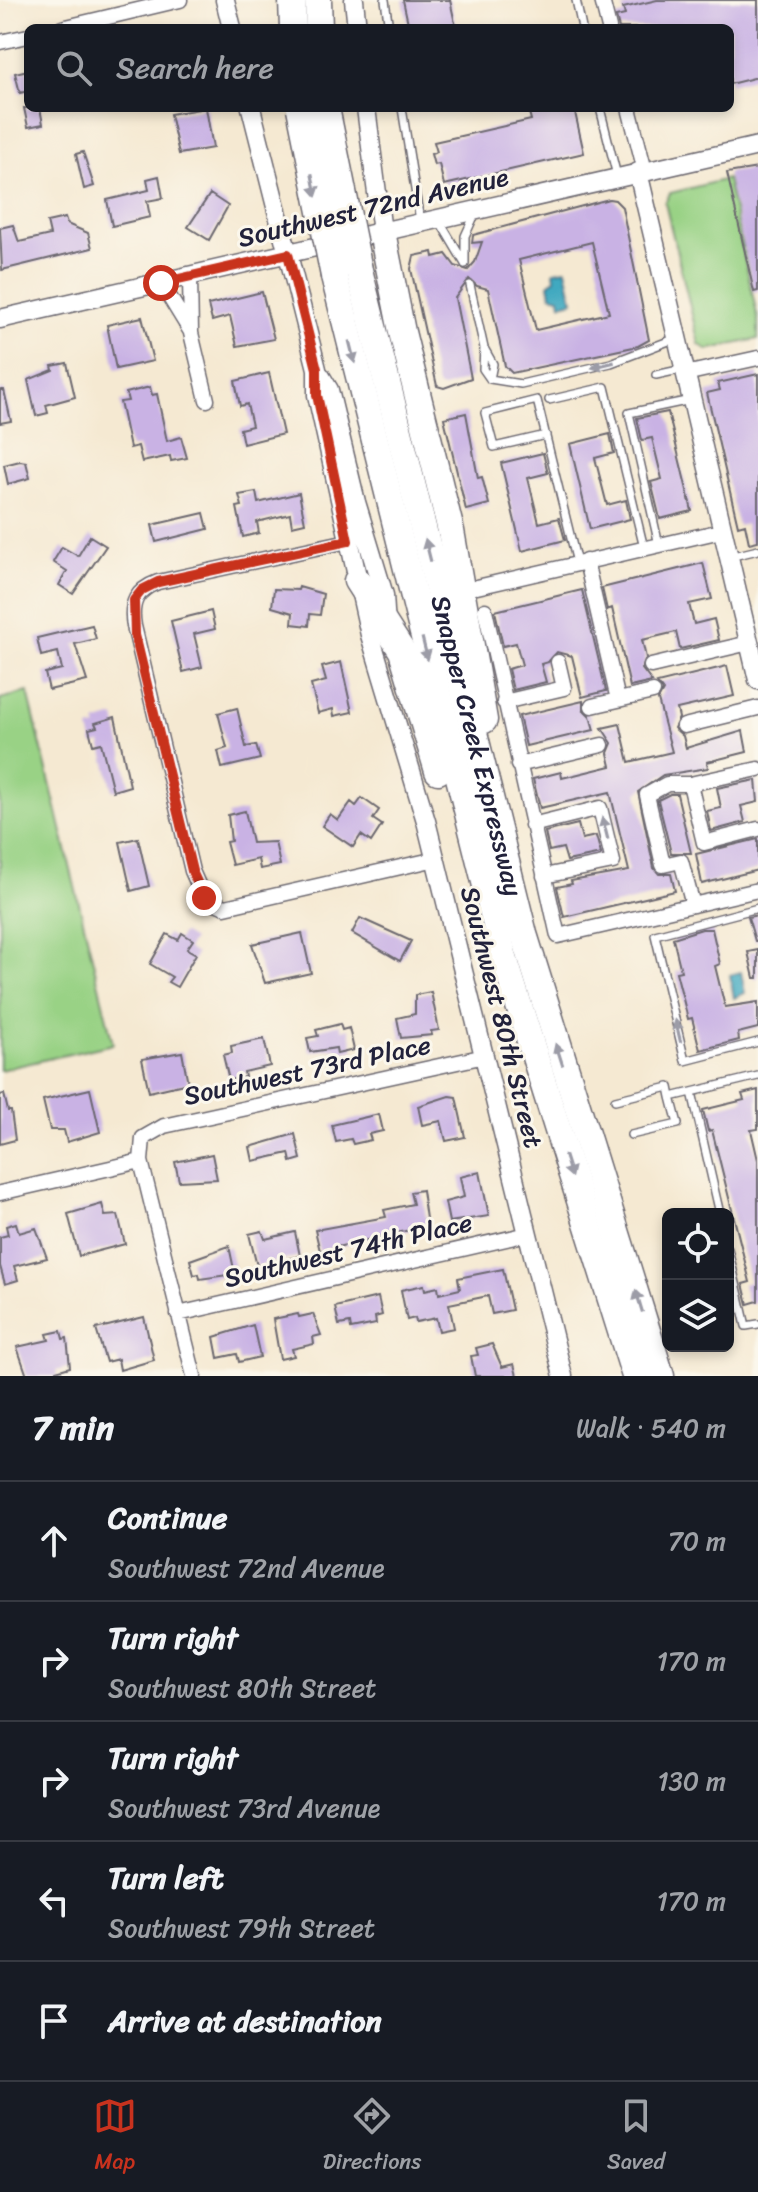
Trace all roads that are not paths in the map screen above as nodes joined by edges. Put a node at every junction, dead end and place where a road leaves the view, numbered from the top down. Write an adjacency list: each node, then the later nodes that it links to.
1 (180, 0): 9 (street)
2 (225, 0): 11 (street)
3 (292, 0): 12 (highway)
4 (318, 0): 13 (highway)
5 (354, 0): 14 (street)
6 (385, 0): 15 (lane)
7 (576, 0): 16 (lane)
8 (602, 0): 17 (street)
9 (123, 7): 10 (street)
10 (74, 24)
11 (231, 24)
12 (293, 24)
13 (319, 24)
14 (357, 24)
15 (388, 24)
16 (581, 24)
17 (608, 24)
18 (24, 37): 19 (street)
19 (0, 42)
20 (252, 112): 33 (street, Southwest 80th Street)
21 (301, 112): 34 (highway, Snapper Creek Expressway, one-way to 34, bridge)
22 (326, 112): 34 (highway, Snapper Creek Expressway, bridge)
23 (367, 112): 32 (street)
24 (403, 112): 31 (lane)
25 (601, 112): 29 (lane)
26 (630, 112): 28 (street)
27 (758, 146): 28 (street, Southwest 72nd Avenue)
28 (641, 171): 29 (street, Southwest 72nd Avenue); 42 (street)
29 (617, 176): 30 (street, Southwest 72nd Avenue)
30 (477, 209): 31 (street, Southwest 72nd Avenue); 31 (lane)
31 (429, 221): 32 (street, Southwest 72nd Avenue)
32 (382, 232): 33 (street, Southwest 72nd Avenue); 81 (highway)
33 (288, 254): 35 (street, Southwest 72nd Avenue); 45 (street, Southwest 80th Street)
34 (346, 273): 81 (highway, Snapper Creek Expressway, one-way to 34); 86 (highway, Snapper Creek Expressway, one-way to 86)
35 (190, 277): 36 (street, Southwest 72nd Avenue); 38 (street)
36 (161, 283): 39 (street); 40 (street, Southwest 72nd Avenue)
37 (470, 285): 46 (lane)
38 (193, 308): 39 (street); 41 (street)
39 (177, 311): 41 (street)
40 (0, 319)
41 (191, 333): 49 (street)
42 (676, 338): 46 (lane, one-way to 46); 47 (street)
43 (758, 358): 47 (street)
44 (572, 360): 46 (lane)
45 (317, 369): 54 (street, Southwest 80th Street); 62 (street, Southwest 80th Street)
46 (575, 372)
47 (684, 372): 48 (lane); 51 (street)
48 (656, 375)
49 (207, 400)
50 (549, 400): 55 (lane)
51 (691, 400): 53 (street); 55 (lane)
52 (546, 435): 52 (lane); 58 (lane)
53 (721, 531): 55 (street); 57 (street)
54 (348, 541): 59 (street, Southwest 80th Street); 80 (street)
55 (651, 546): 58 (street)
56 (758, 550): 57 (lane)
57 (728, 557): 63 (street)
58 (581, 562): 60 (street); 69 (street)
59 (357, 581): 62 (highway); 66 (street, Southwest 80th Street)
60 (477, 587)
61 (485, 610): 70 (street)
62 (386, 623): 66 (street, Southwest 80th Street); 86 (highway)
63 (749, 643): 65 (street); 67 (street)
64 (558, 662): 70 (street)
65 (651, 666)
66 (384, 673): 80 (street, Southwest 80th Street)
67 (758, 679)
68 (653, 692): 69 (street)
69 (618, 700): 71 (street)
70 (504, 702): 75 (street)
71 (592, 706)
72 (758, 708): 73 (street)
73 (684, 726)
74 (602, 745): 75 (street)
75 (518, 765): 78 (street)
76 (758, 769): 77 (street)
77 (690, 784): 79 (street); 84 (street)
78 (532, 825): 82 (street); 82 (street, one-way to 78)
79 (758, 829)
80 (436, 859): 88 (street, Southwest 80th Street)
81 (506, 870): 104 (highway, Snapper Creek Expressway, one-way to 81)
82 (544, 876): 84 (street)
83 (758, 890): 84 (street)
84 (693, 905)
85 (758, 908): 87 (lane, one-way to 85)
86 (504, 958): 103 (highway, Snapper Creek Expressway, one-way to 103)
87 (758, 1042)
88 (485, 1056): 94 (street, Southwest 73rd Place); 97 (street, Southwest 80th Street)
89 (758, 1076): 90 (lane)
90 (692, 1092): 91 (lane); 96 (lane)
91 (671, 1097): 92 (lane); 93 (lane)
92 (615, 1100)
93 (631, 1135)
94 (141, 1161): 95 (street); 99 (street)
95 (0, 1193)
96 (719, 1208)
97 (528, 1234): 99 (street, Southwest 74th Place); 102 (street, Southwest 80th Street)
98 (734, 1275): 100 (lane)
99 (178, 1314): 101 (street)
100 (758, 1324)
101 (194, 1376)
102 (563, 1376)
103 (635, 1376)
104 (661, 1376)

